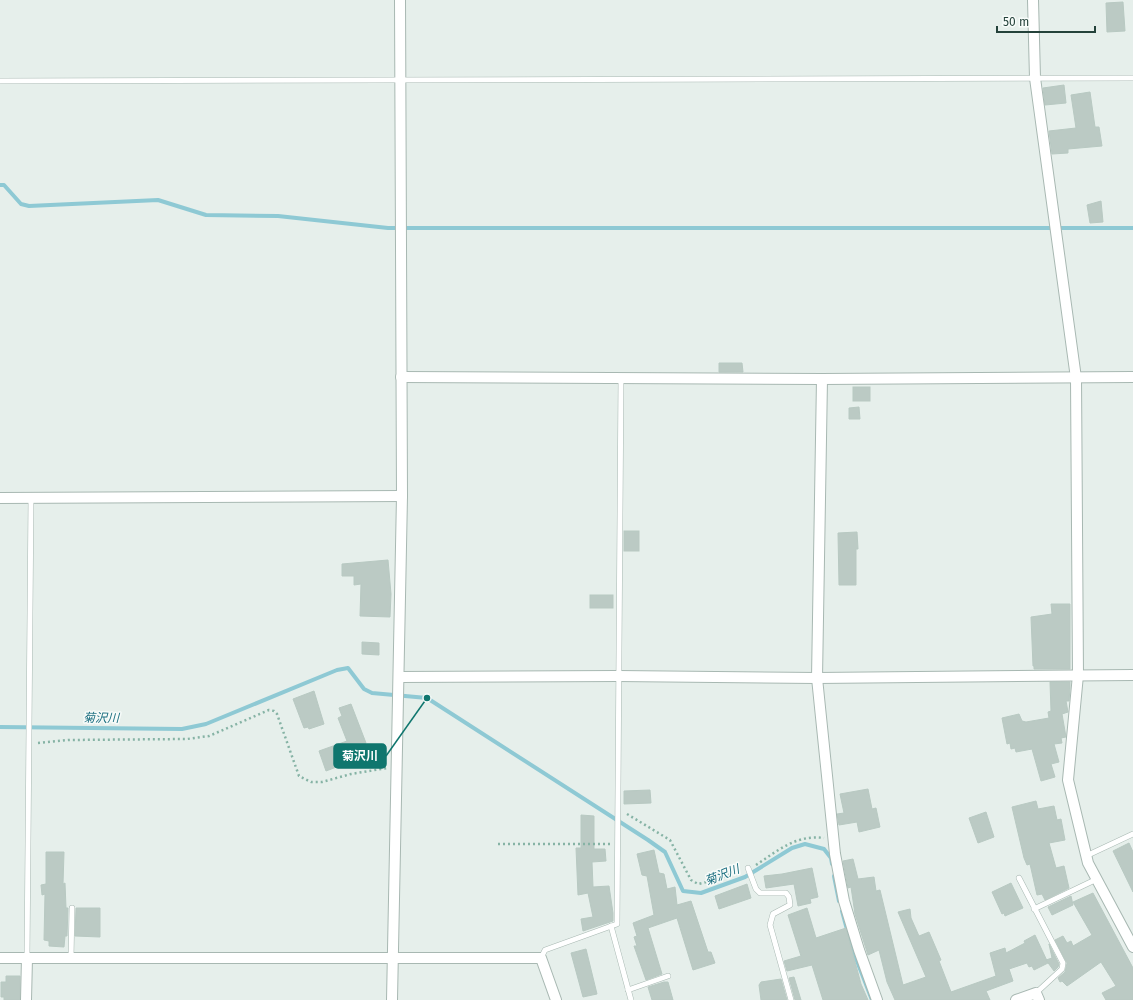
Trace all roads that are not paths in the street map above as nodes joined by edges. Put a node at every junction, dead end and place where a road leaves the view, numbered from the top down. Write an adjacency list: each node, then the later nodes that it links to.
1 (400, 0): 6 (street)
2 (1033, 0): 3 (street)
3 (1035, 78): 4 (lane); 6 (lane); 10 (street)
4 (1133, 78)
5 (0, 81): 6 (lane)
6 (400, 81): 7 (street)
7 (401, 377): 8 (street); 12 (street)
8 (621, 377): 11 (street); 17 (lane)
9 (1133, 377): 10 (street)
10 (1076, 378): 11 (street); 18 (street)
11 (822, 379): 19 (street)
12 (402, 496): 14 (street); 16 (street)
13 (0, 498): 14 (street)
14 (31, 498): 30 (lane)
15 (1133, 675): 18 (street)
16 (399, 676): 17 (street); 33 (street)
17 (618, 676): 19 (street); 27 (lane)
18 (1078, 676): 19 (street); 21 (street)
19 (817, 678): 42 (street)
20 (1133, 834): 21 (lane)
21 (1086, 856): 24 (street)
22 (748, 868): 41 (lane)
23 (1019, 878): 26 (lane)
24 (1097, 879): 26 (lane); 28 (street)
25 (72, 908): 31 (lane)
26 (1034, 909): 36 (lane)
27 (611, 926): 32 (lane); 35 (lane)
28 (1132, 942)
29 (0, 958): 30 (street)
30 (27, 958): 31 (street); 37 (street)
31 (71, 958): 33 (street)
32 (542, 958): 33 (street); 39 (street)
33 (392, 959): 38 (street)
34 (668, 976): 35 (lane)
35 (628, 990): 40 (lane)
36 (1038, 997): 43 (street)
37 (26, 1000)
38 (392, 1000)
39 (556, 1000)
40 (631, 1000)
41 (791, 1000)
42 (877, 1000)
43 (1016, 1000)

